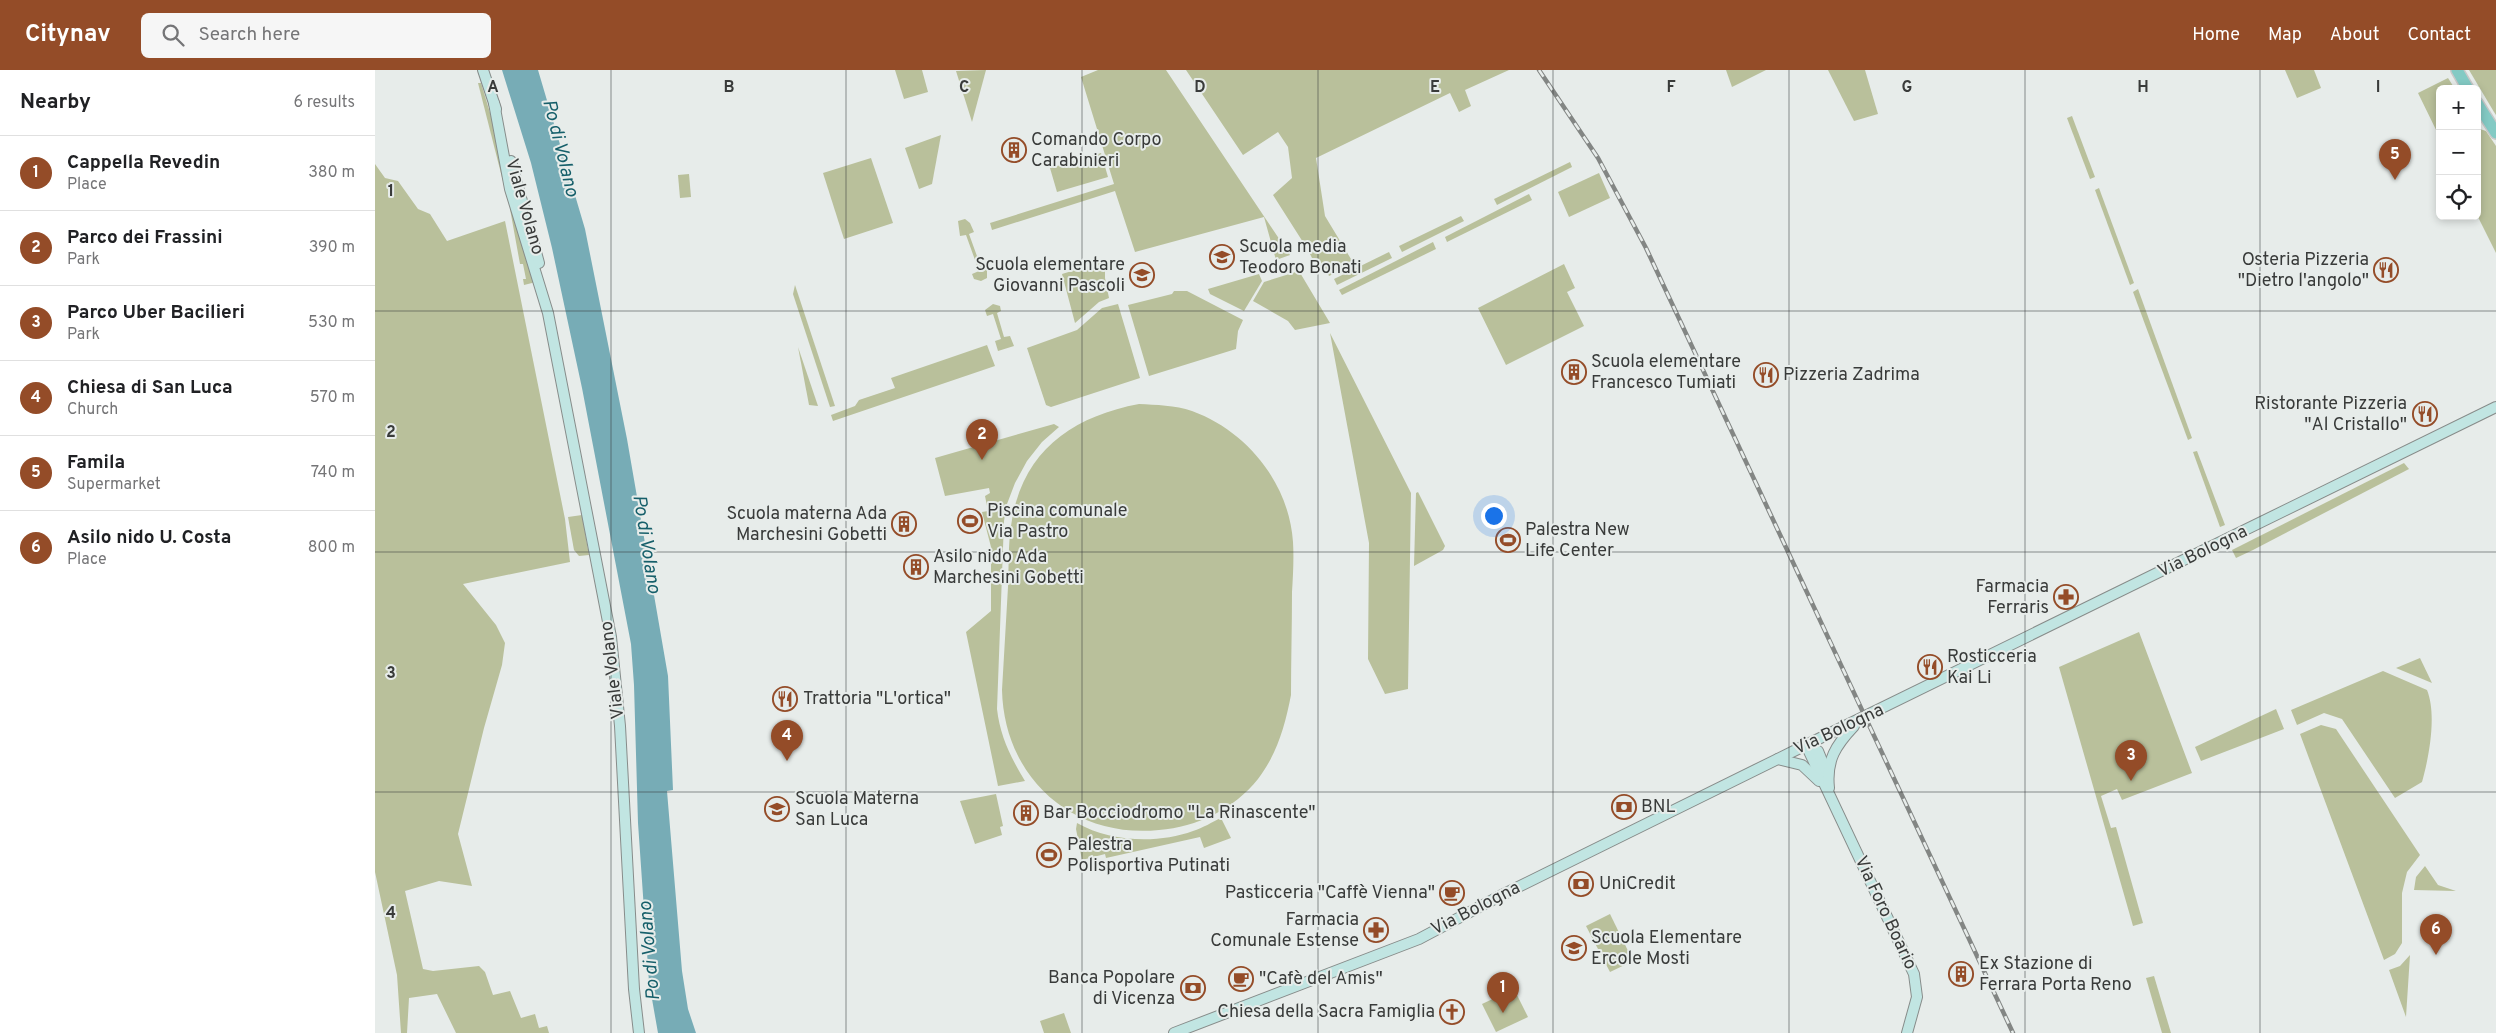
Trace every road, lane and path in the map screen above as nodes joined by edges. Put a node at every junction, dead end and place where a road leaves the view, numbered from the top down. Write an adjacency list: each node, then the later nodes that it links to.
1 (483, 70): 12 (street, Viale Volano)
2 (2457, 70): 3 (main road)
3 (2466, 85)
4 (2481, 109): 5 (main road)
5 (2496, 133)
6 (2496, 407): 7 (street, Via Bologna)
7 (1859, 721): 8 (street, Via Bologna); 10 (street, Via Foro Boario)
8 (1805, 745): 9 (street, Via Bologna); 10 (street, Via Foro Boario); 11 (street, Via Foro Boario)
9 (1778, 759): 11 (street, Via Foro Boario); 13 (street, Via Bologna)
10 (1828, 774): 11 (street, Via Foro Boario)
11 (1830, 796): 14 (street, Via Foro Boario)
12 (639, 1033)
13 (1174, 1033)
14 (1907, 1033)

